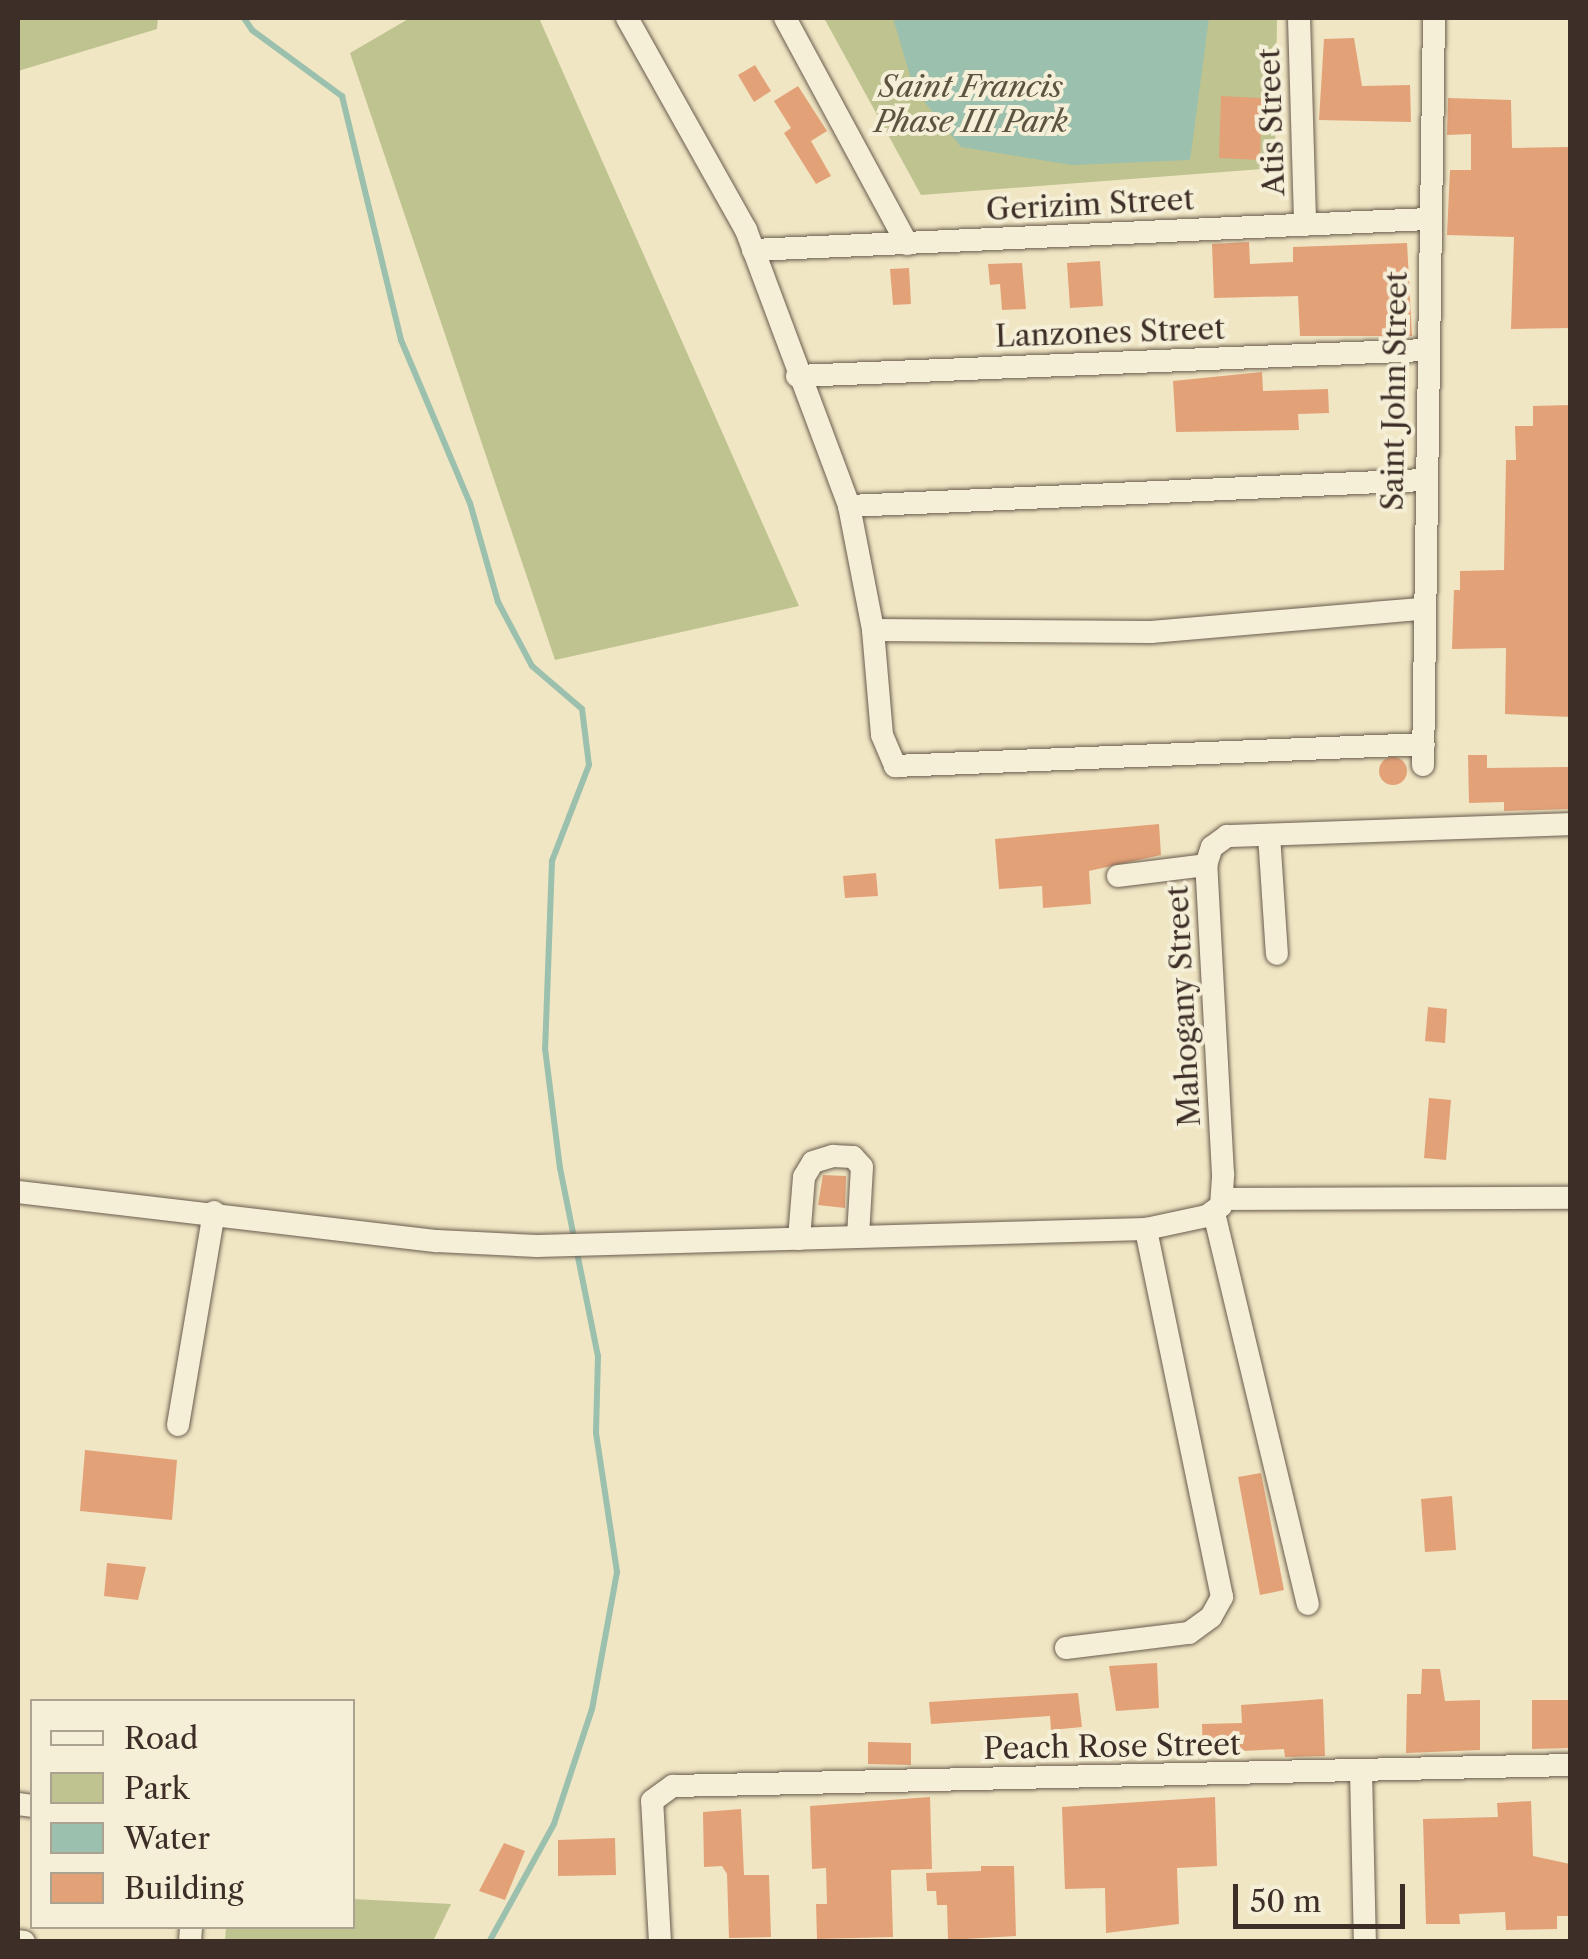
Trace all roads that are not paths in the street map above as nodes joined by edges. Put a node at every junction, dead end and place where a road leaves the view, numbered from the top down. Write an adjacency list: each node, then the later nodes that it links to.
1 (627, 18): 8 (street)
2 (785, 18): 7 (street)
3 (1298, 18): 6 (street, Atis Street)
4 (1434, 18): 5 (street, Saint John Street)
5 (1428, 219): 6 (street, Gerizim Street); 9 (street, Saint John Street)
6 (1305, 225): 7 (street, Gerizim Street)
7 (907, 244): 8 (street, Gerizim Street)
8 (754, 250): 10 (street)
9 (1426, 350): 10 (street, Lanzones Street); 11 (street, Saint John Street)
10 (796, 376): 12 (street)
11 (1423, 480): 12 (street); 13 (street, Saint John Street)
12 (848, 506): 14 (street)
13 (1421, 609): 14 (street); 14 (street, Saint John Street)
14 (873, 630)
15 (1570, 824): 16 (street, Mahogany Street)
16 (1269, 835): 17 (street, Mahogany Street); 19 (street)
17 (1206, 866): 18 (street); 22 (street, Mahogany Street)
18 (1118, 876)
19 (1277, 954)
20 (18, 1192): 23 (street)
21 (1570, 1198): 22 (street)
22 (1218, 1206): 24 (street); 28 (street, Mahogany Street)
23 (214, 1212): 26 (street); 27 (street)
24 (1146, 1228): 25 (street); 29 (street)
25 (858, 1236): 26 (street); 26 (street)
26 (799, 1240)
27 (178, 1426)
28 (1308, 1604)
29 (1066, 1648)
30 (1570, 1765): 31 (street, Peach Rose Street)
31 (1361, 1772): 32 (street, Peach Rose Street); 33 (street)
32 (660, 1942)
33 (1365, 1942)

